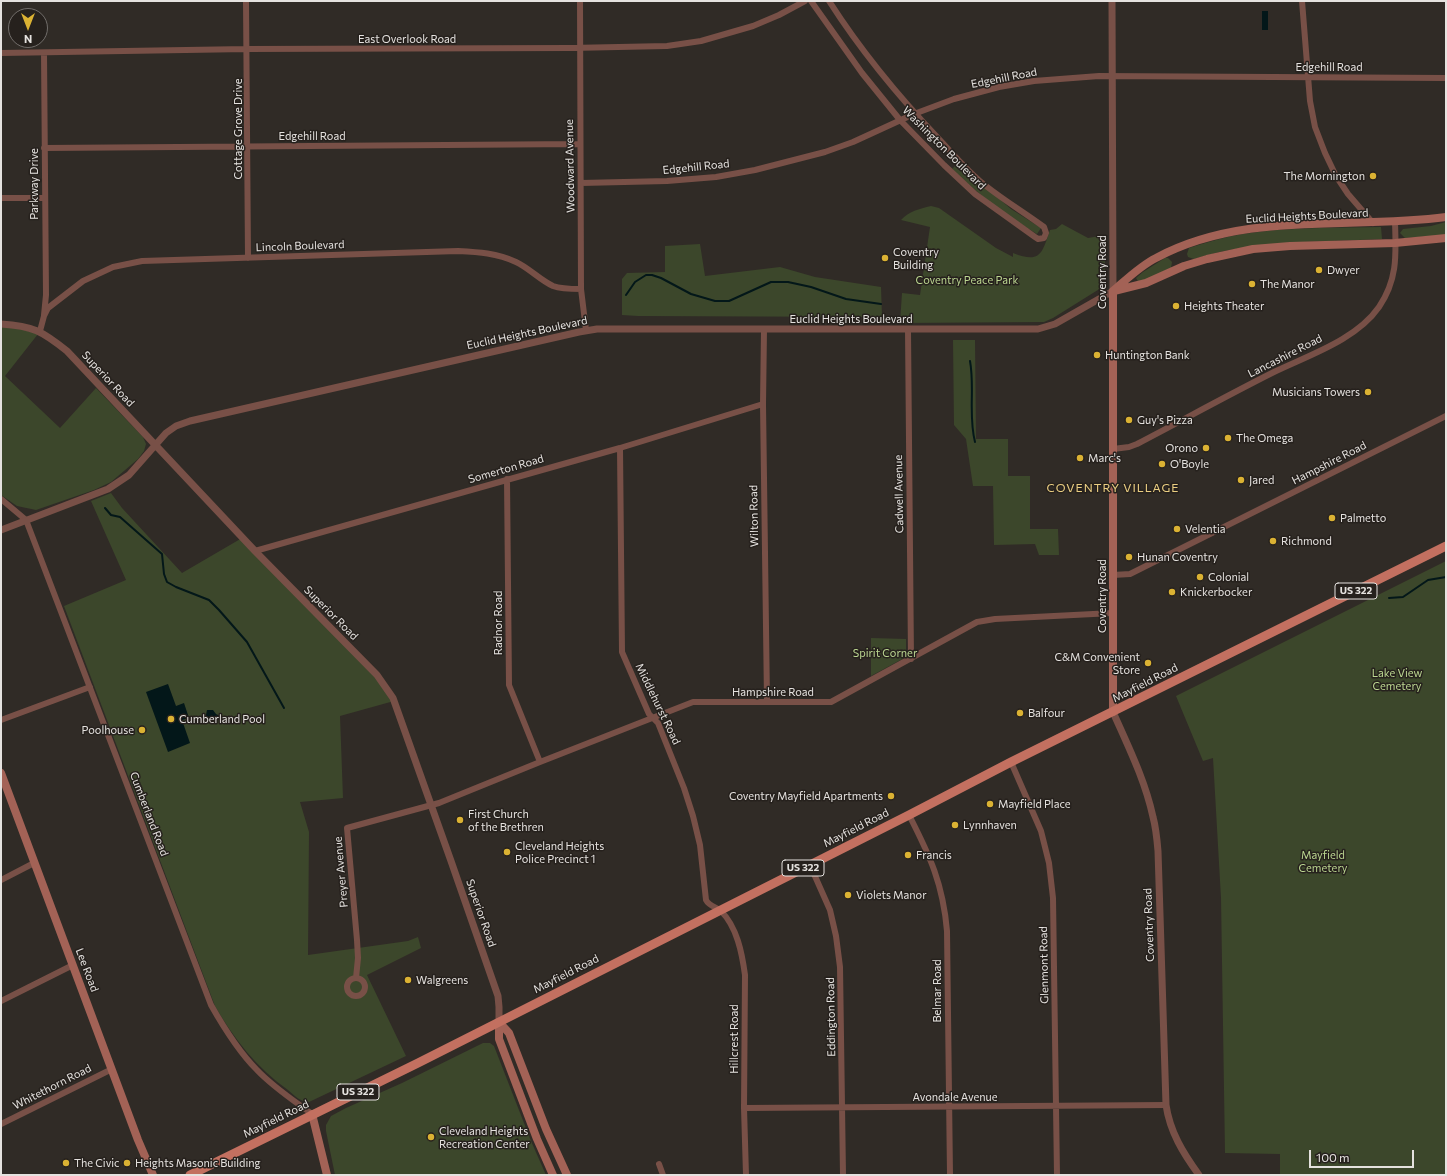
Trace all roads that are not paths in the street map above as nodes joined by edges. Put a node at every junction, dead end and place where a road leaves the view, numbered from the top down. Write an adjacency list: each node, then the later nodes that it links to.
1 (246, 1): 9 (street, Cottage Grove Drive)
2 (580, 1): 8 (street, Woodward Avenue)
3 (805, 1): 8 (street, East Overlook Road)
4 (811, 1): 16 (street, Washington Boulevard)
5 (829, 1): 15 (street, Washington Boulevard)
6 (1112, 1): 12 (street, Coventry Road)
7 (1302, 1): 13 (street)
8 (580, 48): 9 (street, East Overlook Road); 17 (street, Woodward Avenue)
9 (247, 49): 11 (street, East Overlook Road); 18 (street, Cottage Grove Drive)
10 (1, 53): 11 (street, East Overlook Road)
11 (44, 53): 19 (street, Parkway Drive)
12 (1113, 76): 13 (street, Edgehill Road); 15 (street, Edgehill Road); 30 (street, Coventry Road)
13 (1308, 77): 14 (street, Edgehill Road); 25 (street)
14 (1446, 78)
15 (914, 114): 16 (street, Edgehill Road); 16 (street, Washington Boulevard)
16 (900, 120): 20 (street, Edgehill Road)
17 (579, 144): 18 (street, Edgehill Road); 20 (street, Woodward Avenue)
18 (248, 147): 19 (street, Edgehill Road); 28 (street, Cottage Grove Drive)
19 (44, 148): 22 (street, Parkway Drive)
20 (581, 183): 29 (street, Woodward Avenue)
21 (1, 198): 22 (street)
22 (44, 198): 31 (street, Parkway Drive)
23 (1446, 217): 24 (main road, Euclid Heights Boulevard)
24 (1395, 222): 25 (main road, Euclid Heights Boulevard); 27 (street, Lancashire Road)
25 (1373, 223): 30 (main road, Euclid Heights Boulevard)
26 (1446, 238): 27 (main road, Euclid Heights Boulevard)
27 (1395, 242): 30 (main road, Euclid Heights Boulevard); 41 (street, Lancashire Road)
28 (248, 258): 29 (street, Lincoln Boulevard); 31 (street, Lincoln Boulevard)
29 (581, 289): 33 (street, Woodward Avenue)
30 (1113, 291): 35 (street, Euclid Heights Boulevard); 41 (main road, Coventry Road)
31 (44, 316): 36 (street, Lincoln Boulevard)
32 (1, 324): 36 (street, Superior Road)
33 (586, 330): 34 (street, Euclid Heights Boulevard); 39 (street, Euclid Heights Boulevard)
34 (764, 330): 35 (street, Euclid Heights Boulevard); 37 (street, Wilton Road)
35 (908, 330): 50 (street, Cadwell Avenue)
36 (40, 331): 39 (street, Superior Road)
37 (763, 404): 40 (street, Somerton Road); 52 (street, Wilton Road)
38 (1446, 416): 48 (street, Hampshire Road)
39 (155, 445): 44 (street, Euclid Heights Boulevard); 47 (street, Superior Road)
40 (620, 448): 42 (street, Somerton Road); 54 (street, Middlehurst Road)
41 (1113, 449): 48 (main road, Coventry Road)
42 (507, 479): 47 (street, Somerton Road); 56 (street, Radnor Road)
43 (1, 499): 44 (street, Cumberland Road)
44 (26, 520): 45 (street, Euclid Heights Boulevard); 51 (street, Cumberland Road)
45 (1, 530)
46 (1446, 546): 53 (main road, Mayfield Road / US 322)
47 (255, 551): 59 (street, Superior Road)
48 (1113, 575): 49 (main road, Coventry Road)
49 (1113, 613): 50 (street, Hampshire Road); 53 (main road, Coventry Road)
50 (911, 659): 52 (street, Hampshire Road)
51 (90, 687): 55 (street); 77 (street, Cumberland Road)
52 (767, 701): 54 (street, Hampshire Road)
53 (1113, 712): 57 (main road, Mayfield Road / US 322); 72 (street, Coventry Road)
54 (652, 718): 56 (street, Hampshire Road); 64 (street, Middlehurst Road)
55 (1, 720)
56 (540, 762): 59 (street, Hampshire Road)
57 (1010, 762): 60 (main road, Mayfield Road / US 322); 74 (street, Glenmont Road)
58 (1, 773): 61 (main road, Lee Road)
59 (432, 806): 66 (street, Preyer Avenue); 68 (street, Superior Road)
60 (909, 815): 62 (main road, Mayfield Road / US 322); 73 (street, Belmar Road)
61 (34, 863): 63 (street); 65 (main road, Lee Road)
62 (810, 865): 64 (main road, Mayfield Road / US 322); 76 (street, Eddington Road)
63 (1, 880)
64 (720, 910): 68 (main road, Mayfield Road / US 322); 75 (street, Hillcrest Road)
65 (73, 965): 67 (street); 69 (main road, Lee Road)
66 (356, 978)
67 (1, 1001)
68 (499, 1022): 70 (main road); 71 (main road, Superior Road); 77 (main road, Mayfield Road / US 322)
69 (112, 1069): 78 (street, Whitethorn Road); 82 (main road, Lee Road)
70 (527, 1079): 71 (main road); 79 (main road)
71 (516, 1083): 80 (main road, Superior Road)
72 (1166, 1105): 74 (street, Avondale Avenue); 92 (street, Coventry Road)
73 (948, 1106): 74 (street, Avondale Avenue); 76 (street, Avondale Avenue); 90 (street, Belmar Road)
74 (1056, 1106): 91 (street, Glenmont Road)
75 (744, 1108): 76 (street, Avondale Avenue); 88 (street, Hillcrest Road)
76 (842, 1108): 89 (street, Eddington Road)
77 (312, 1114): 83 (main road, Mayfield Road / US 322); 84 (main road)
78 (1, 1124)
79 (548, 1135): 80 (main road); 86 (main road)
80 (537, 1139): 85 (main road, Superior Road)
81 (659, 1164): 87 (street)
82 (153, 1175)
83 (190, 1175)
84 (327, 1175)
85 (554, 1175)
86 (567, 1175)
87 (663, 1175)
88 (746, 1175)
89 (843, 1175)
90 (950, 1175)
91 (1057, 1175)
92 (1199, 1175)

